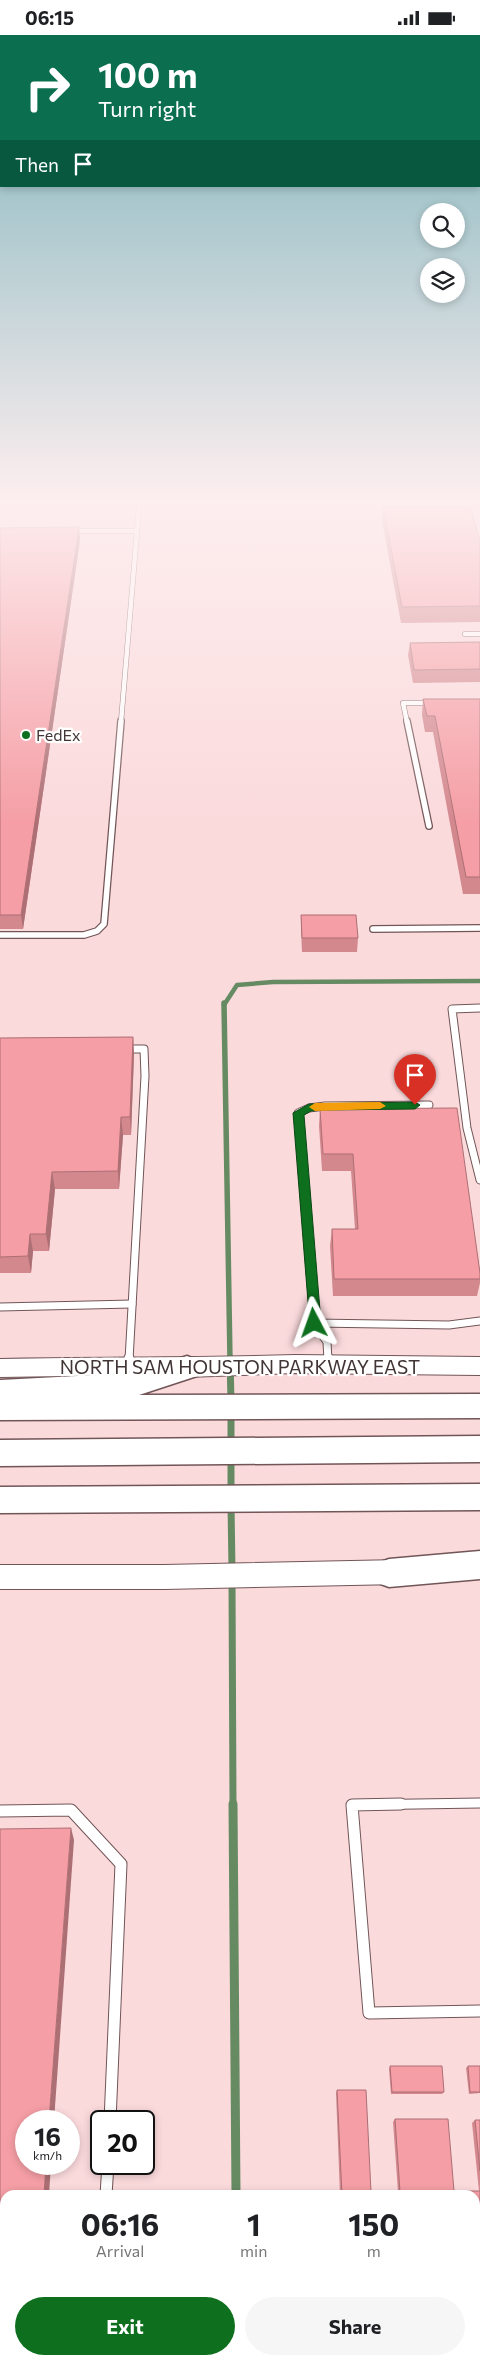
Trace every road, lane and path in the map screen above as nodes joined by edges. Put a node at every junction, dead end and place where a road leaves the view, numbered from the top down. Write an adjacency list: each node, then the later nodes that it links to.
1 (130, 605): 8 (lane)
2 (465, 634): 3 (lane)
3 (480, 634)
4 (442, 703): 5 (lane)
5 (429, 826)
6 (480, 928): 7 (lane)
7 (373, 929)
8 (0, 935)
9 (480, 1009): 12 (lane)
10 (115, 1049): 13 (lane)
11 (429, 1105): 16 (lane)
12 (480, 1180)
13 (132, 1304): 14 (lane); 18 (lane)
14 (0, 1307)
15 (480, 1321): 16 (lane)
16 (314, 1323): 17 (lane)
17 (328, 1365): 19 (main road, NORTH SAM HOUSTON PARKWAY EAST); 21 (main road, NORTH SAM HOUSTON PARKWAY EAST)
18 (129, 1366): 20 (main road, NORTH SAM HOUSTON PARKWAY EAST); 21 (main road, NORTH SAM HOUSTON PARKWAY EAST)
19 (480, 1366)
20 (0, 1368)
21 (187, 1368): 22 (highway)
22 (0, 1392)
23 (480, 1407): 24 (highway)
24 (0, 1408)
25 (480, 1449): 26 (highway)
26 (0, 1453)
27 (480, 1497): 28 (highway)
28 (0, 1500)
29 (480, 1565): 31 (highway)
30 (480, 1571): 31 (main road)
31 (389, 1573): 32 (main road)
32 (0, 1577)
33 (480, 1803): 35 (lane)
34 (0, 1811): 36 (lane)
35 (480, 2011)
36 (110, 2110)
37 (107, 2175): 38 (lane)
38 (106, 2190)

